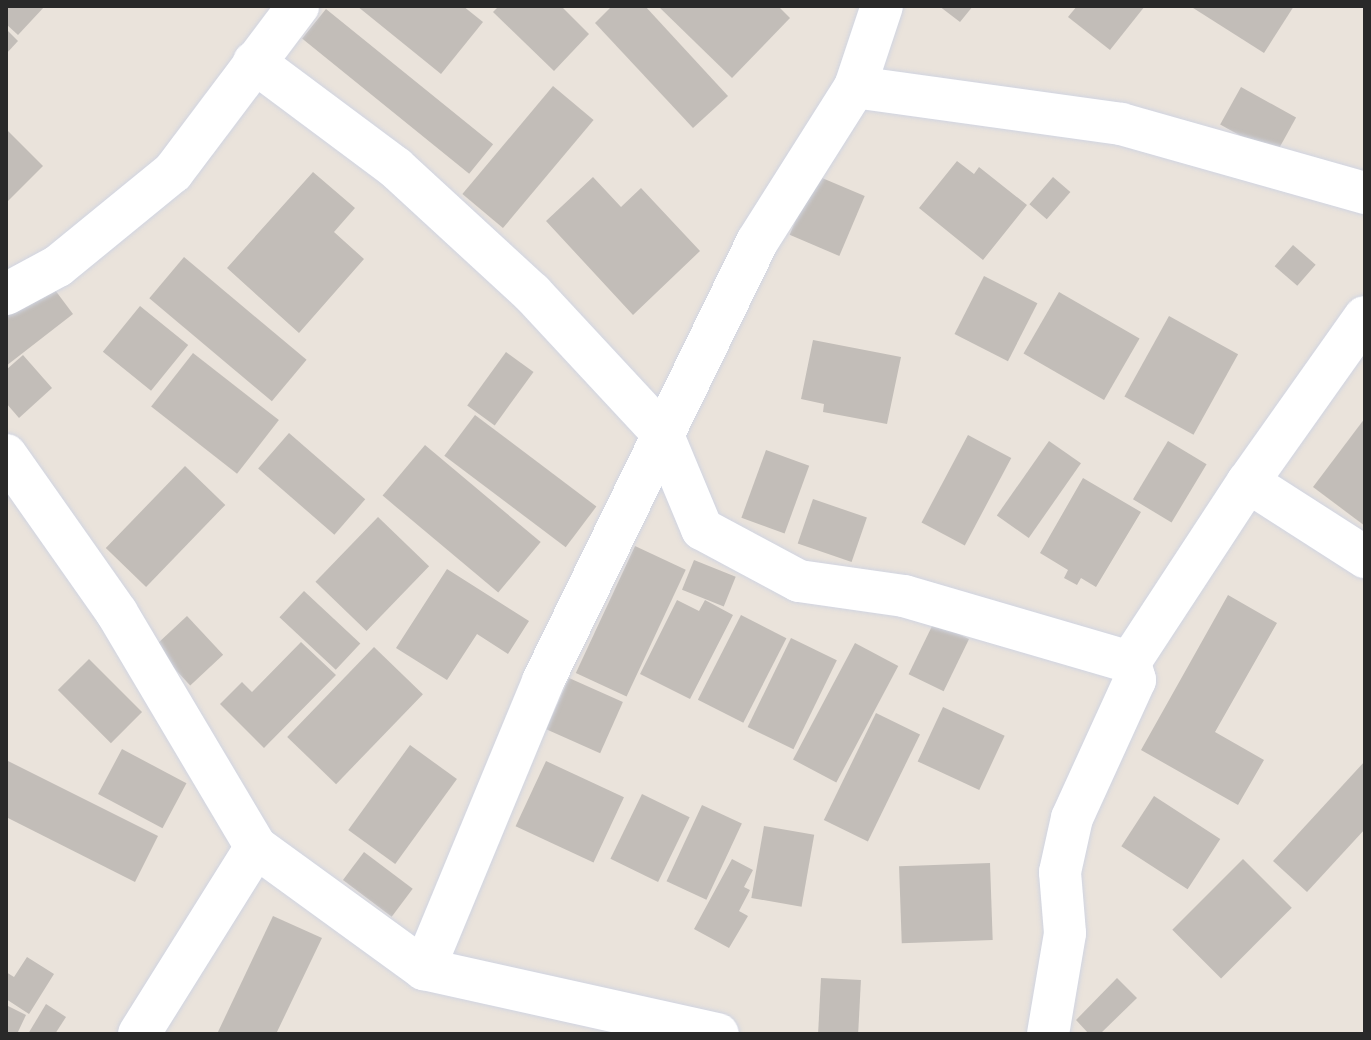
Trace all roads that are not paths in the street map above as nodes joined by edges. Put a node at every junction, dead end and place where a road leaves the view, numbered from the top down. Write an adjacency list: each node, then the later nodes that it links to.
1 (298, 6): 3 (street)
2 (882, 6): 4 (street)
3 (254, 62): 6 (street); 8 (street)
4 (855, 87): 5 (street); 8 (street)
5 (1365, 193)
6 (6, 294)
7 (1365, 317): 10 (street)
8 (662, 433): 12 (street); 14 (street)
9 (6, 455): 13 (street)
10 (1248, 482): 11 (street); 12 (street)
11 (1365, 557)
12 (1130, 662): 17 (street)
13 (256, 847): 14 (street); 15 (street)
14 (424, 969): 16 (street)
15 (139, 1034)
16 (718, 1034)
17 (1048, 1034)

